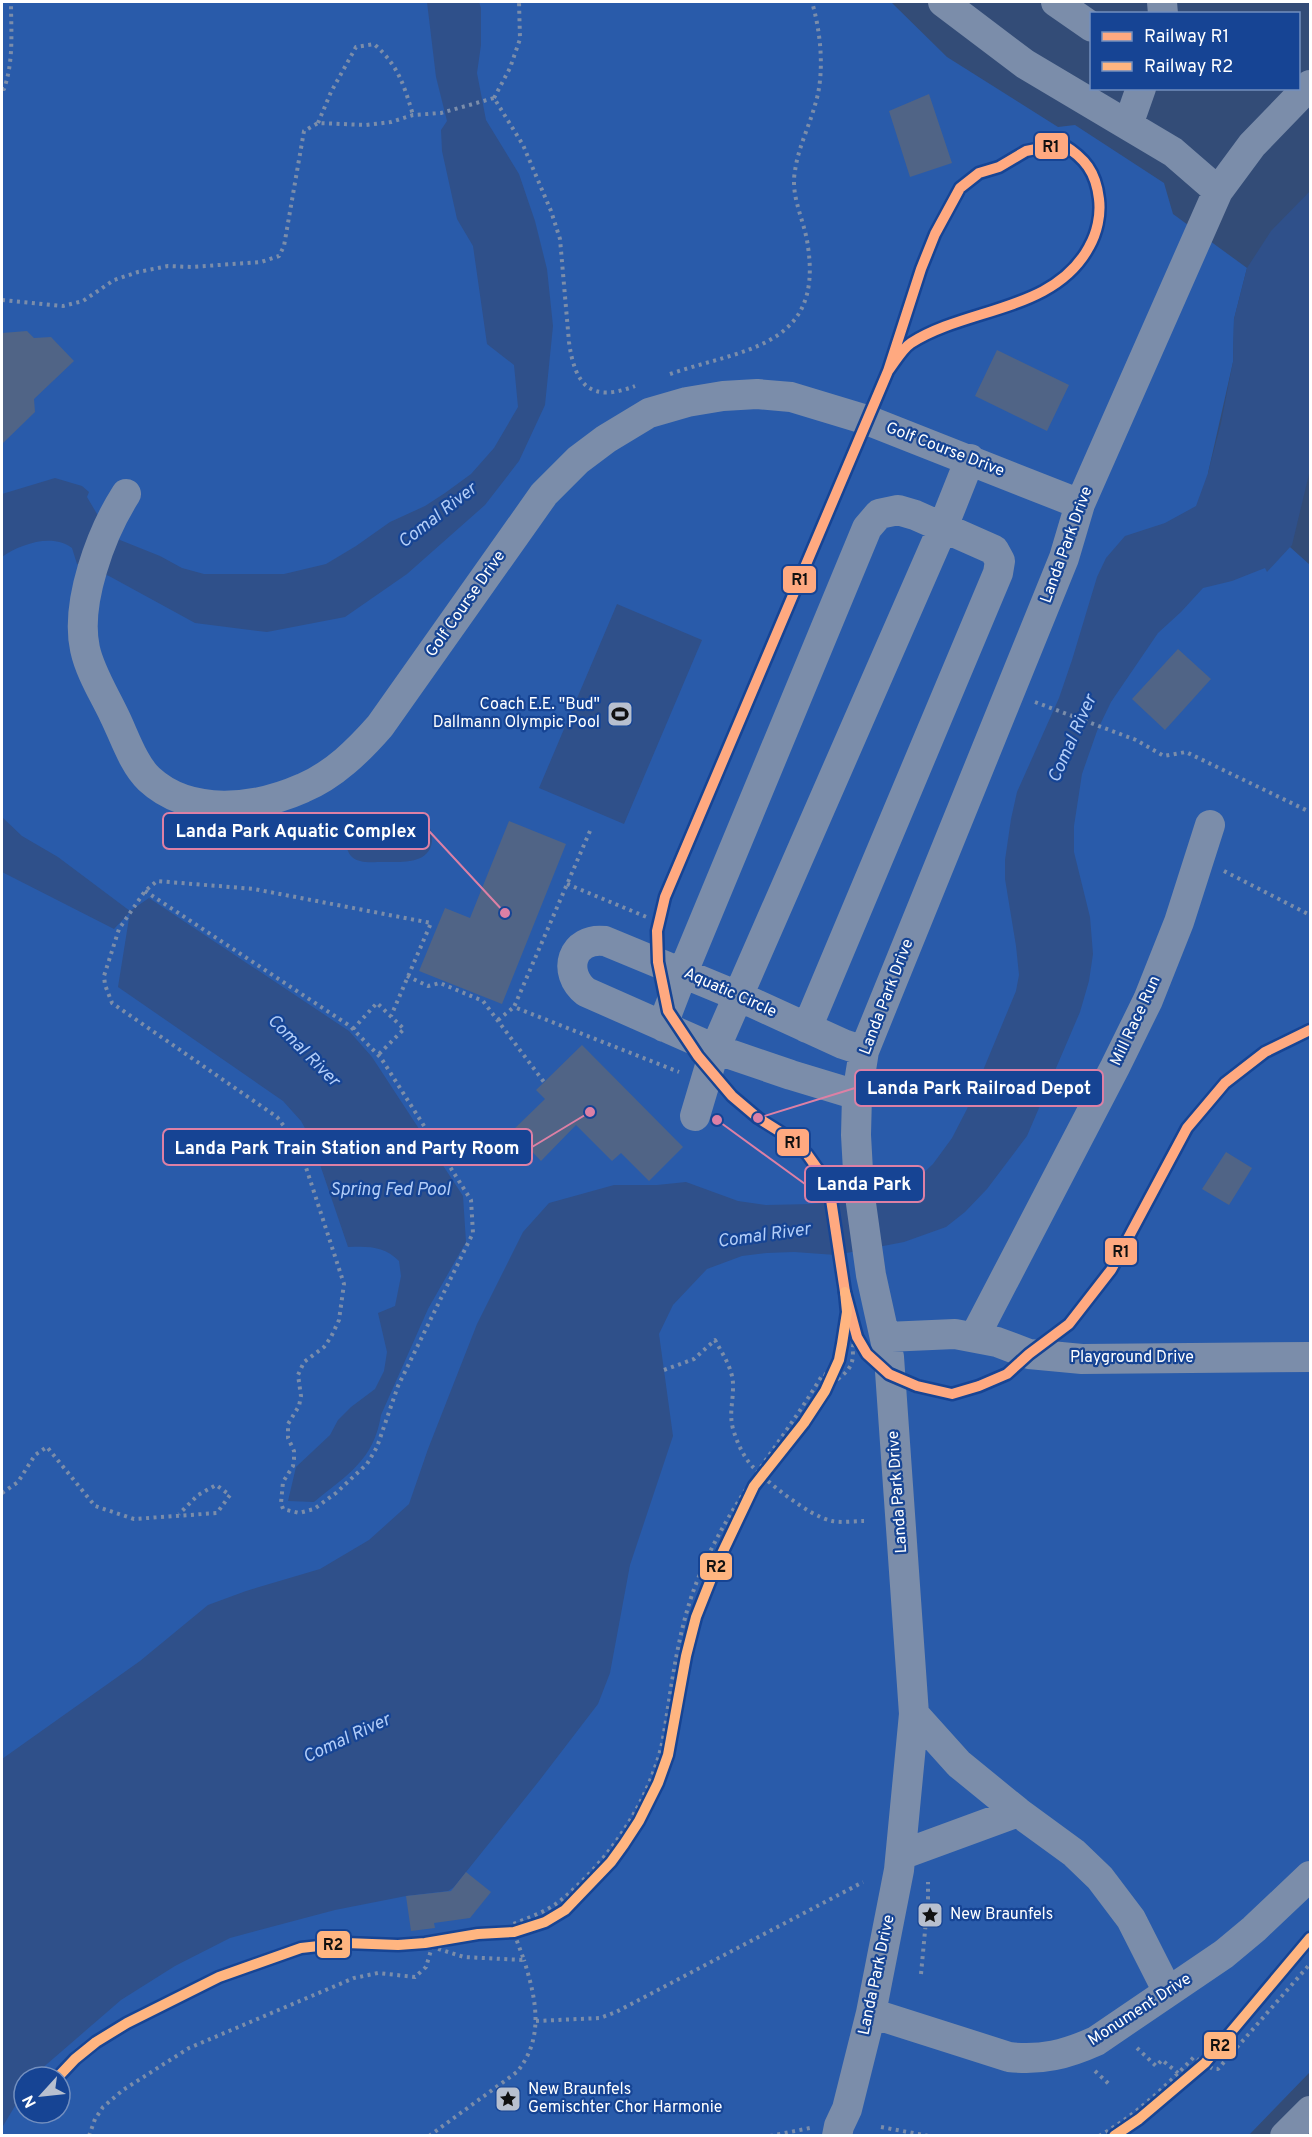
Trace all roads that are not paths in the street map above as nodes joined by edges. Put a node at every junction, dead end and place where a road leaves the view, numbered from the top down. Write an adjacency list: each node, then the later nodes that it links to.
1 (943, 2): 6 (street)
2 (1056, 2): 3 (street)
3 (1090, 26)
4 (1311, 85): 7 (street, Landa Park Drive)
5 (1140, 90): 6 (street)
6 (1128, 125): 7 (street)
7 (1218, 191): 10 (street, Landa Park Drive)
8 (970, 459): 9 (street, Golf Course Drive); 10 (street, Golf Course Drive); 11 (street)
9 (126, 494)
10 (1080, 504): 18 (street, Landa Park Drive)
11 (943, 527): 13 (street); 14 (street); 16 (street)
12 (1210, 825): 21 (street, Mill Race Run)
13 (683, 972): 14 (street, Aquatic Circle); 15 (street); 15 (street, Aquatic Circle)
14 (738, 996): 16 (street, Aquatic Circle); 17 (street)
15 (664, 1027): 17 (street, Aquatic Circle)
16 (807, 1028): 18 (street, Aquatic Circle)
17 (716, 1049): 19 (street, Aquatic Circle); 20 (street)
18 (864, 1051): 19 (street, Landa Park Drive)
19 (857, 1095): 22 (street, Landa Park Drive)
20 (695, 1116)
21 (975, 1336): 22 (street, Playground Drive); 23 (street, Playground Drive)
22 (871, 1337): 24 (street, Landa Park Drive)
23 (1311, 1357)
24 (914, 1714): 25 (street); 26 (street, Landa Park Drive)
25 (1018, 1812): 26 (street); 28 (street)
26 (901, 1856): 29 (street, Landa Park Drive)
27 (1311, 1876): 28 (street, Monument Drive)
28 (1168, 1992): 29 (street, Monument Drive)
29 (871, 2013): 31 (street, Landa Park Drive)
30 (1311, 2111): 32 (street)
31 (827, 2132)
32 (1285, 2136)

